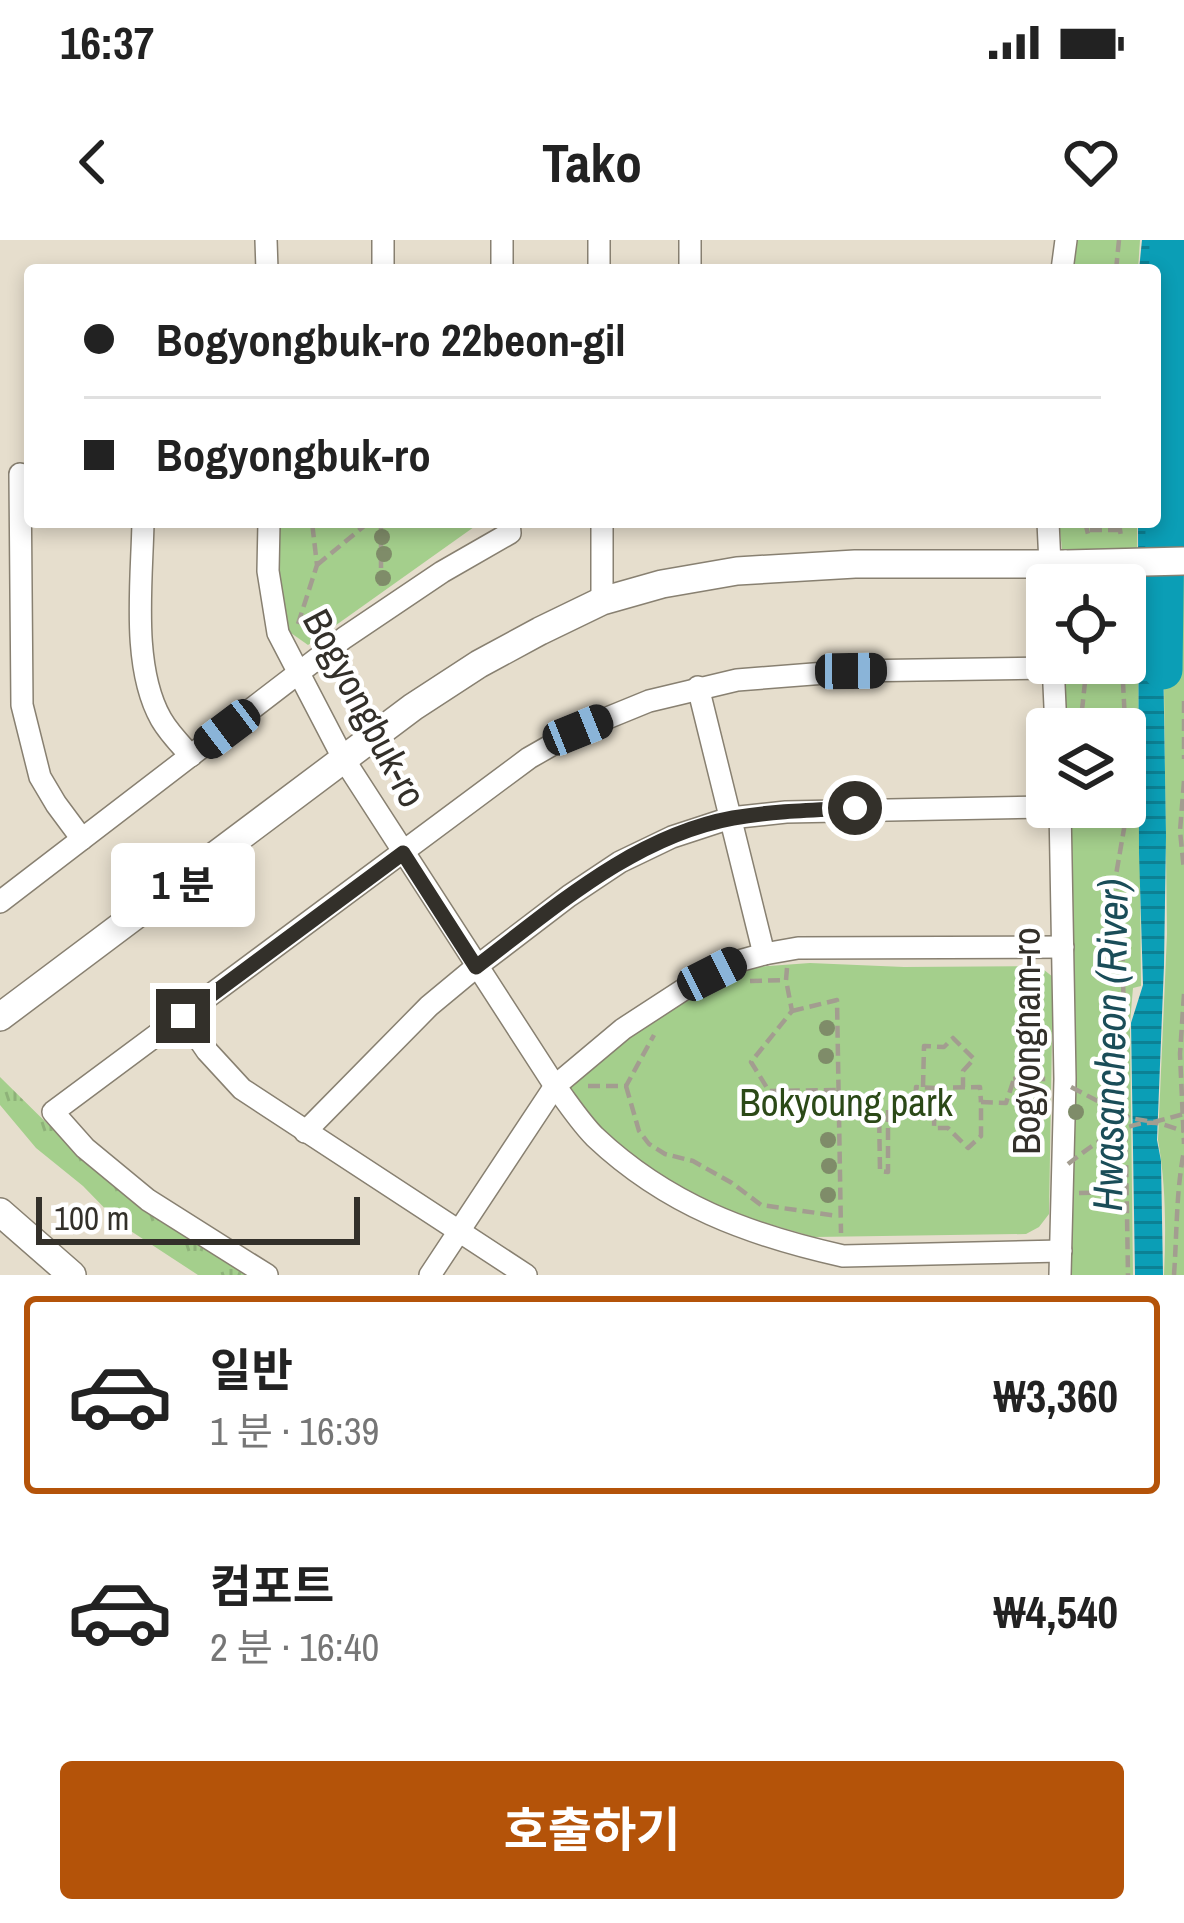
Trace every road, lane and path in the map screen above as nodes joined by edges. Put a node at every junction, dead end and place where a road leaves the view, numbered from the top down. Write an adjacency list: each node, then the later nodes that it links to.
1 (17, 474): 32 (street)
2 (143, 528): 25 (street)
3 (269, 528): 21 (street, Bogyongbuk-ro)
4 (313, 528): 15 (path)
5 (362, 528): 15 (path)
6 (381, 528): 17 (path)
7 (510, 528): 21 (street)
8 (602, 528): 18 (street)
9 (1049, 528): 13 (street)
10 (1088, 530): 11 (path)
11 (1120, 530)
12 (1184, 561): 14 (street, bridge)
13 (1055, 564)
14 (1146, 564)
15 (316, 565): 19 (path)
16 (1026, 570): 18 (street)
17 (381, 586)
18 (602, 601): 26 (street)
19 (292, 641)
20 (1026, 667): 23 (street)
21 (300, 674): 25 (street); 26 (street, Bogyongbuk-ro)
22 (1123, 684): 61 (path)
23 (698, 687): 30 (street); 33 (street)
24 (1184, 701): 27 (path)
25 (190, 756): 32 (street)
26 (343, 758): 33 (street, Bogyongbuk-ro); 43 (street)
27 (1184, 759)
28 (1184, 781): 34 (path)
29 (1026, 807): 30 (street)
30 (730, 818): 37 (street); 38 (street)
31 (1060, 828): 36 (street, Bogyongnam-ro)
32 (82, 839): 35 (street)
33 (403, 853): 38 (street, Bogyongbuk-ro); 42 (street, Bogyongbuk-ro)
34 (1184, 870)
35 (0, 902)
36 (1063, 947): 37 (street); 45 (street, Bogyongnam-ro)
37 (764, 954): 46 (street)
38 (476, 967): 46 (street, Bogyongbuk-ro); 57 (street)
39 (741, 981): 41 (path)
40 (1184, 994): 58 (path)
41 (792, 1011): 51 (path); 51 (path)
42 (183, 1016): 57 (street); 69 (street, Bogyongbuk-ro)
43 (0, 1017)
44 (656, 1031): 47 (path)
45 (1068, 1083): 52 (path); 55 (path, bridge); 66 (street, Bogyongnam-ro)
46 (562, 1086): 47 (path); 65 (street); 67 (street, Bogyongbuk-ro)
47 (626, 1086): 64 (path)
48 (923, 1087): 49 (path); 50 (path); 53 (path)
49 (963, 1087): 50 (path); 52 (path)
50 (934, 1088): 52 (path)
51 (837, 1090): 53 (path)
52 (981, 1102)
53 (837, 1110): 64 (path)
54 (1184, 1114): 55 (path, bridge)
55 (1154, 1122): 56 (path, bridge); 59 (path, bridge)
56 (1184, 1131)
57 (304, 1132): 65 (street)
58 (1184, 1148): 60 (path)
59 (1068, 1164)
60 (1180, 1188): 74 (path)
61 (1125, 1192): 62 (path); 73 (path)
62 (1068, 1193)
63 (0, 1212): 68 (street)
64 (840, 1216): 67 (path)
65 (458, 1232): 70 (street); 71 (street)
66 (1060, 1251): 67 (street, Bogyongbuk-ro); 72 (street, Bogyongnam-ro)
67 (841, 1255)
68 (72, 1275)
69 (267, 1275)
70 (430, 1275)
71 (526, 1275)
72 (1060, 1275)
73 (1128, 1275)
74 (1174, 1275)

